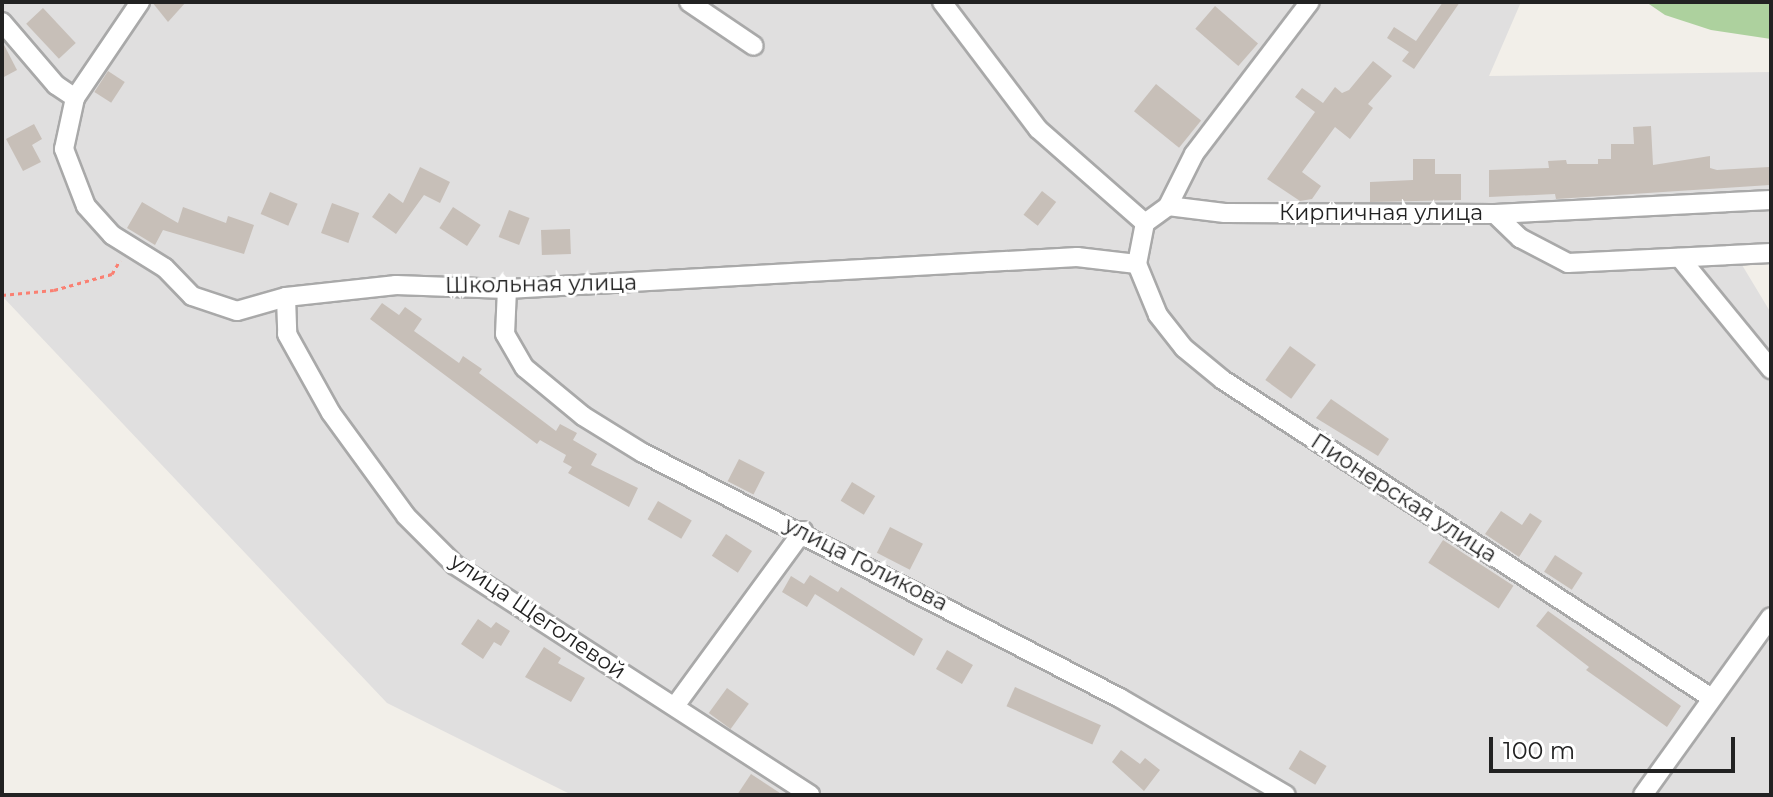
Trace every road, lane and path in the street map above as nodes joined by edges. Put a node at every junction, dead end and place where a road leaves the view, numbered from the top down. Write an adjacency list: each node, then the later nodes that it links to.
1 (140, 2): 7 (street)
2 (689, 2): 6 (street)
3 (942, 2): 11 (street)
4 (1310, 2): 9 (street)
5 (2, 22): 7 (street)
6 (754, 46)
7 (75, 98): 12 (street, Школьная улица)
8 (1771, 200): 10 (street)
9 (1168, 206): 10 (street, Кирпичная улица); 11 (street)
10 (1495, 214): 14 (street, Кирпичная улица)
11 (1145, 223): 15 (street)
12 (130, 246): 17 (path); 18 (street, Школьная улица)
13 (1771, 253): 14 (street, Кирпичная улица)
14 (1680, 258): 19 (street)
15 (1137, 264): 16 (street, Школьная улица); 22 (street, Пионерская улица)
16 (507, 289): 18 (street, Школьная улица); 20 (street, улица Голикова)
17 (2, 295)
18 (286, 297): 23 (street, улица Щеголевой)
19 (1771, 369)
20 (803, 531): 23 (street); 25 (street, улица Голикова)
21 (1769, 623): 22 (street)
22 (1710, 697): 26 (street)
23 (675, 706): 24 (street, улица Щеголевой)
24 (810, 795)
25 (1286, 795)
26 (1643, 795)

